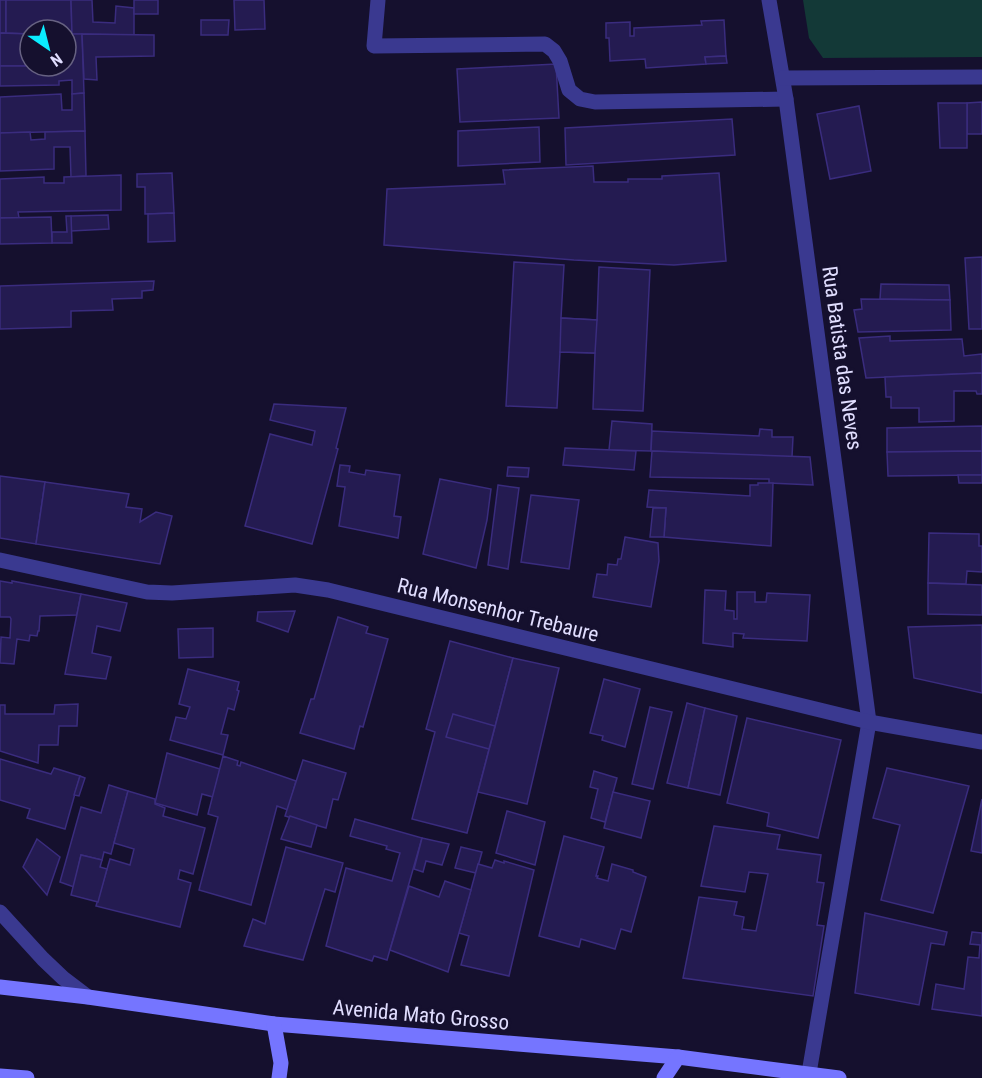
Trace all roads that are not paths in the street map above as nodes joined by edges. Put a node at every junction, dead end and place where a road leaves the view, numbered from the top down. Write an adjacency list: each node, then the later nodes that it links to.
1 (378, 0): 5 (street)
2 (769, 0): 4 (street, Rua Batista das Neves)
3 (982, 77): 4 (street)
4 (783, 78): 5 (street, Rua Batista das Neves)
5 (786, 99): 7 (street, Rua Batista das Neves)
6 (0, 560): 7 (street, Rua Monsenhor Trebaure)
7 (869, 722): 8 (street, Rua Monsenhor Trebaure); 14 (street, Rua Batista das Neves)
8 (982, 742)
9 (0, 912): 11 (street)
10 (0, 987): 11 (main road, Avenida Mato Grosso)
11 (87, 997): 12 (main road, Avenida Mato Grosso)
12 (274, 1024): 13 (main road, Avenida Mato Grosso); 17 (main road)
13 (678, 1057): 14 (main road, Avenida Mato Grosso); 18 (main road)
14 (809, 1073): 19 (main road, Avenida Mato Grosso)
15 (0, 1076): 16 (main road)
16 (27, 1078)
17 (279, 1078)
18 (664, 1078)
19 (839, 1078)

